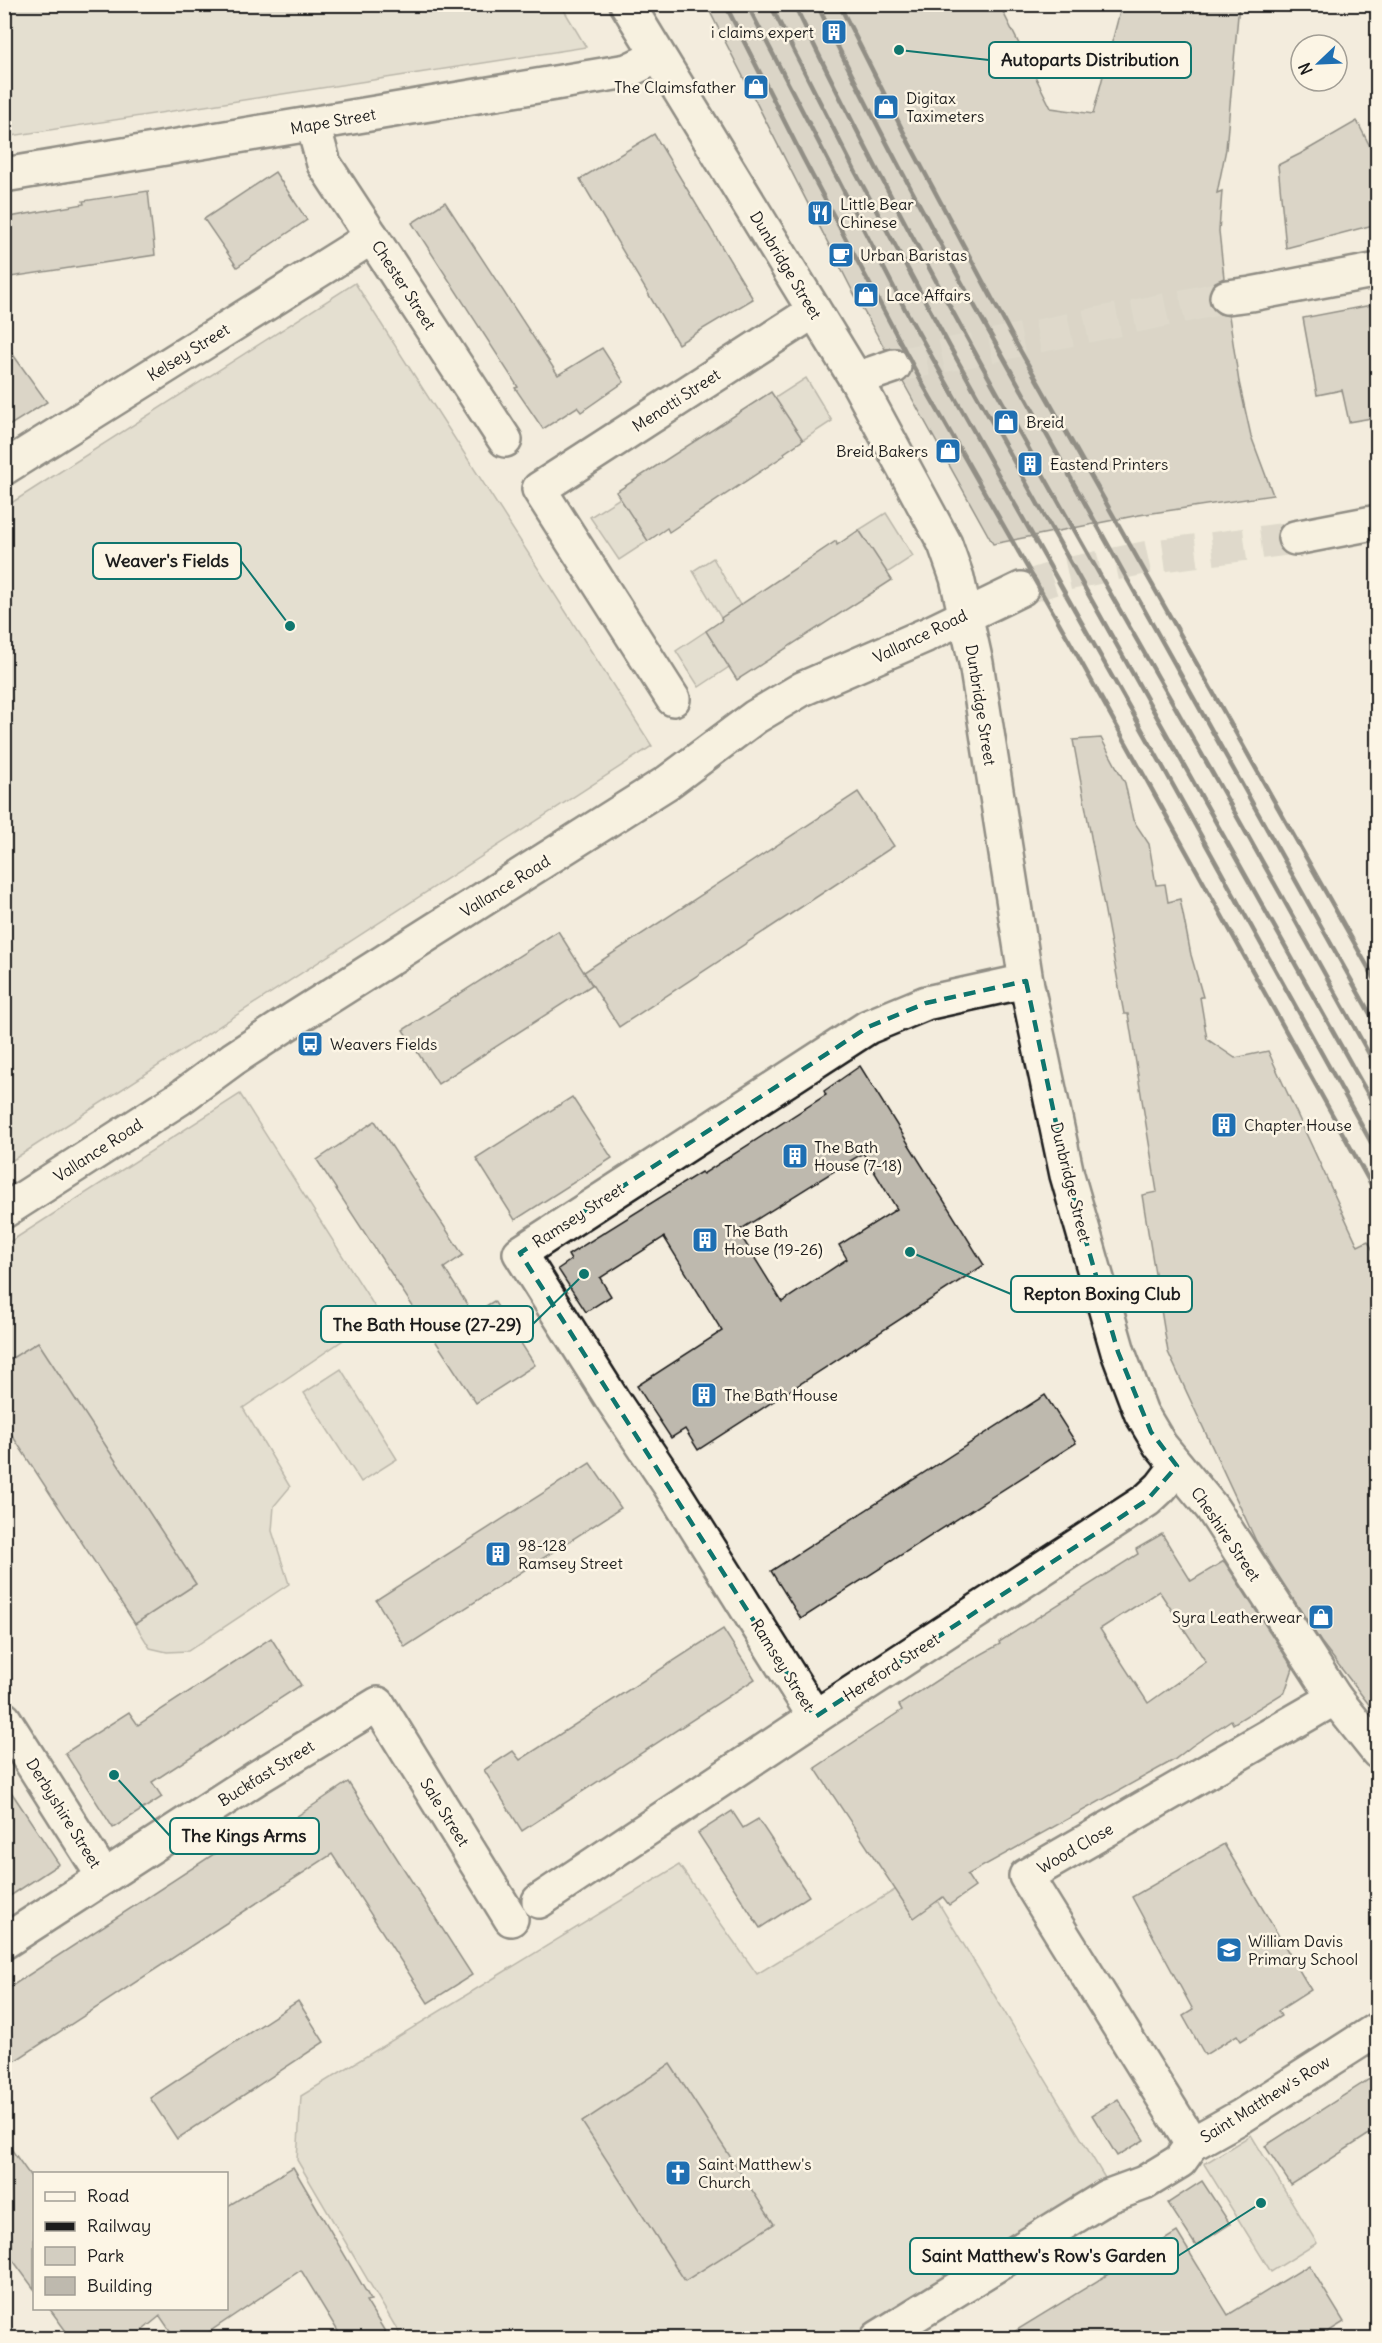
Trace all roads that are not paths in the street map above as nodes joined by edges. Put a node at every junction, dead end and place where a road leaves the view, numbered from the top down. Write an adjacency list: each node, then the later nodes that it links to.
1 (627, 4): 2 (street, Dunbridge Street)
2 (658, 56): 3 (street, Mape Street); 8 (street, Dunbridge Street)
3 (313, 125): 4 (street, Mape Street); 5 (street, Chester Street)
4 (4, 175)
5 (372, 237): 11 (street, Chester Street); 12 (street, Kelsey Street)
6 (1377, 270): 7 (street)
7 (1227, 297)
8 (814, 311): 10 (street, Dunbridge Street); 17 (street, Menotti Street)
9 (894, 366): 10 (street)
10 (856, 379): 16 (street, Dunbridge Street)
11 (505, 440)
12 (4, 468)
13 (1377, 522): 14 (street)
14 (1295, 538)
15 (1021, 589): 16 (street, Vallance Road)
16 (965, 614): 18 (street, Dunbridge Street); 19 (street, Vallance Road)
17 (673, 699)
18 (1026, 981): 20 (street, Dunbridge Street); 23 (street, Ramsey Street)
19 (4, 1211)
20 (1177, 1466): 21 (street, Cheshire Street); 23 (street, Hereford Street)
21 (1335, 1698): 25 (street, Cheshire Street); 31 (street, Wood Close)
22 (378, 1704): 26 (street, Buckfast Street); 28 (street, Sale Street)
23 (815, 1717): 27 (street, Hereford Street)
24 (4, 1719): 26 (street, Derbyshire Street)
25 (1377, 1752)
26 (104, 1877): 29 (street, Buckfast Street)
27 (539, 1901)
28 (511, 1919)
29 (4, 1942)
30 (1377, 2029): 31 (street, Saint Matthew's Row)
31 (1192, 2144): 32 (street, Saint Matthew's Row)
32 (878, 2338)

